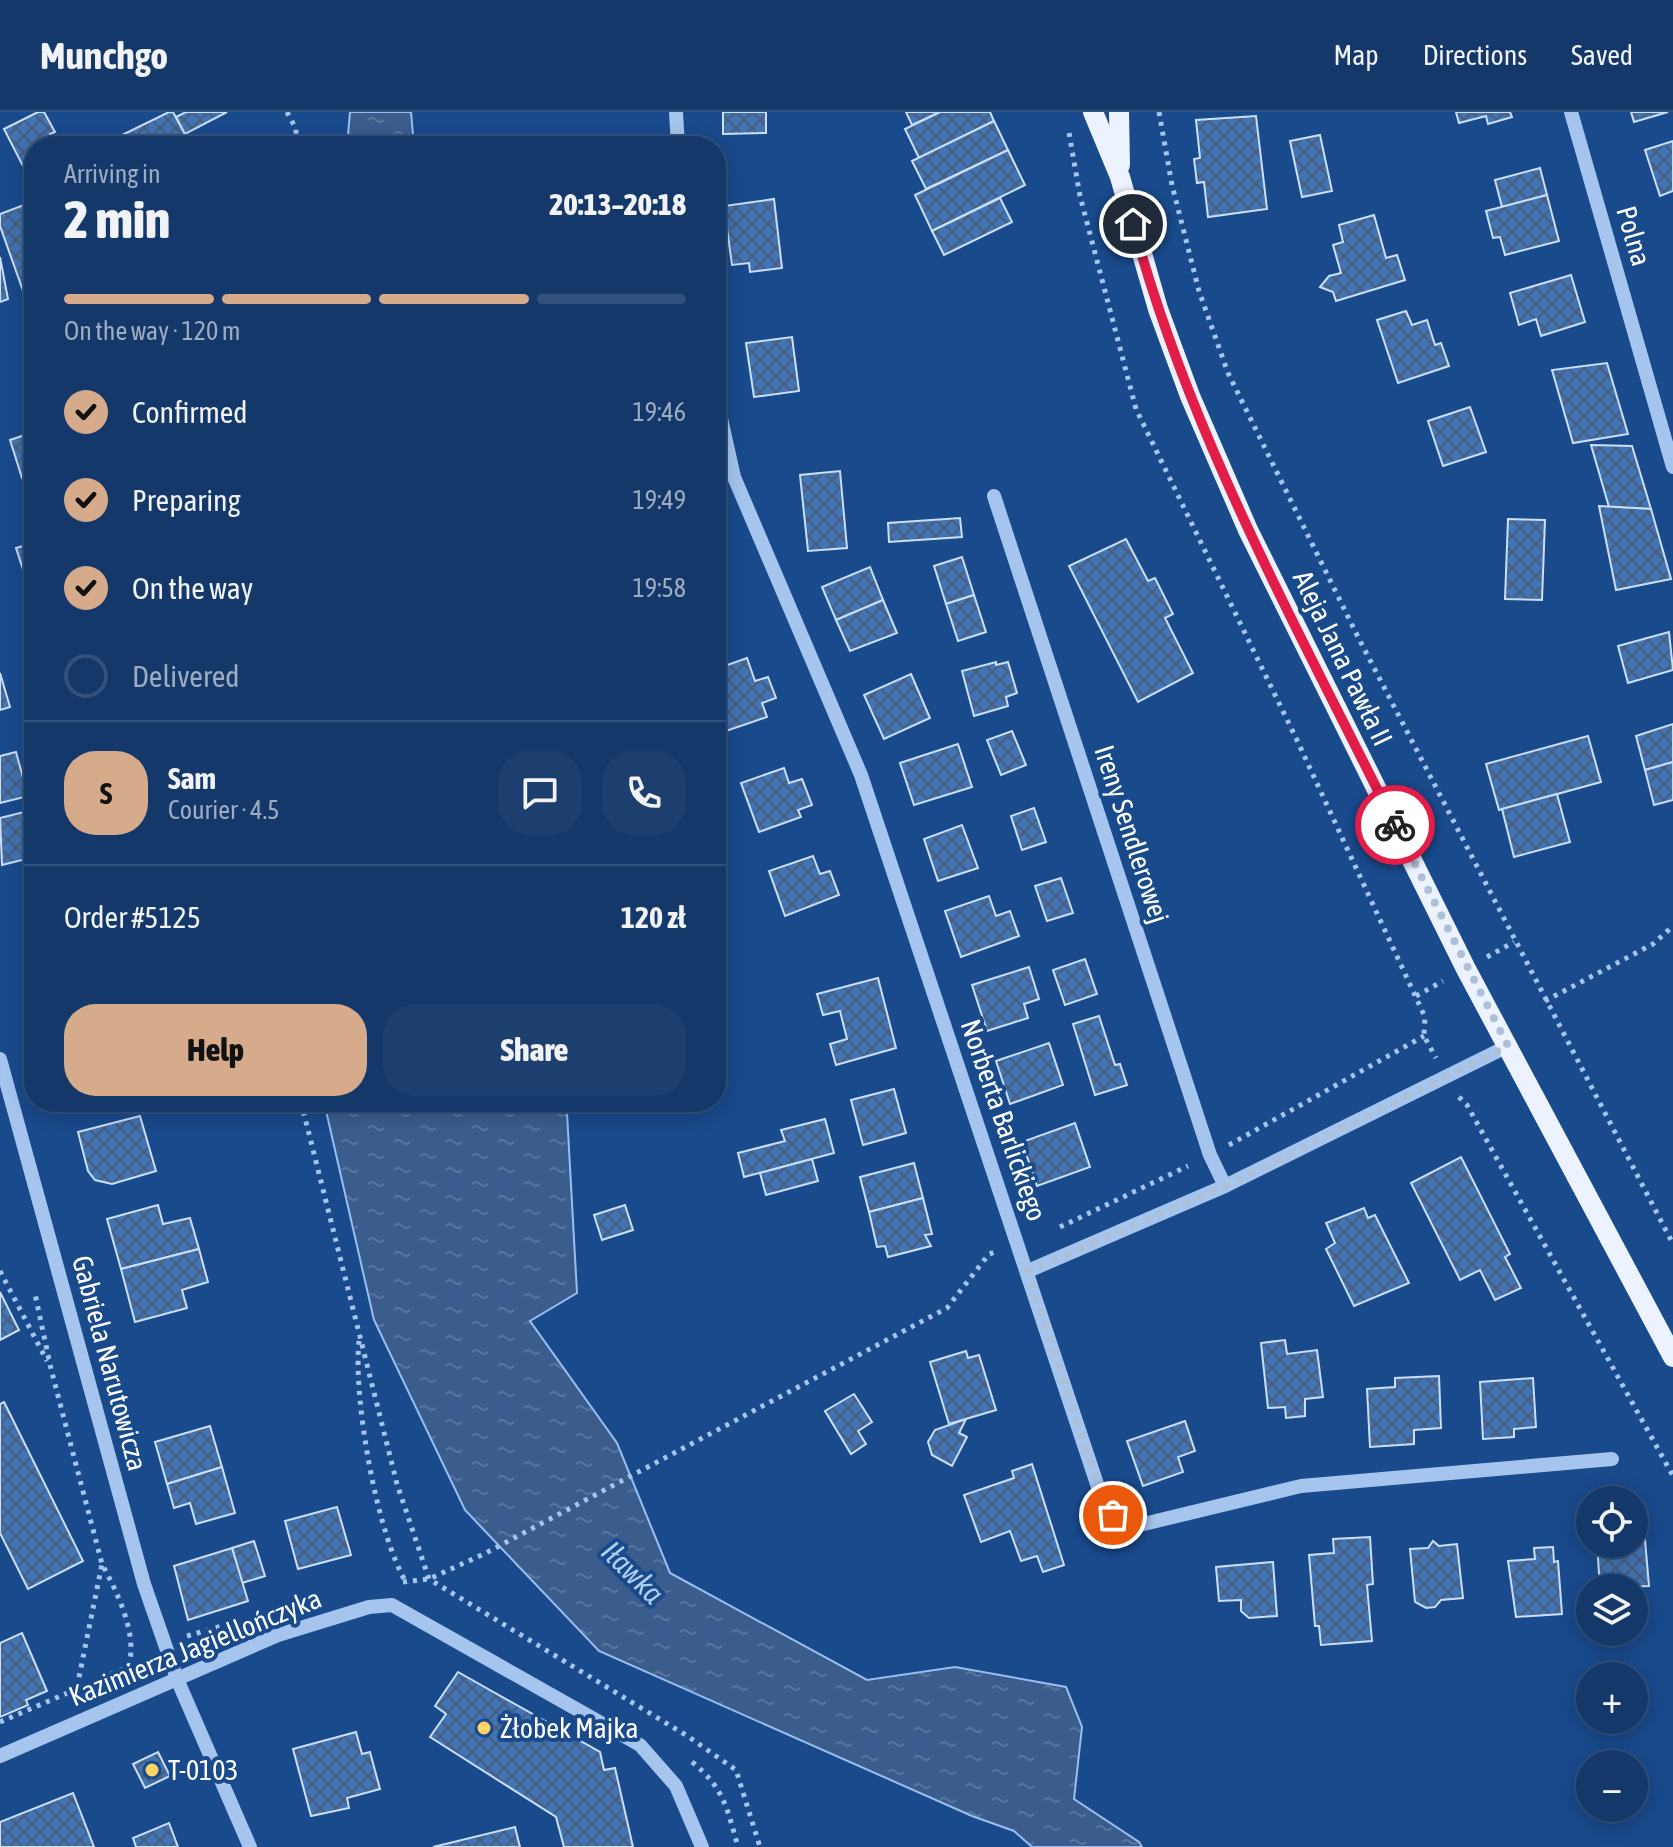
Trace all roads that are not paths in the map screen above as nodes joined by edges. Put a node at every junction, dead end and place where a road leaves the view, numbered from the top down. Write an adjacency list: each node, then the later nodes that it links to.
1 (676, 112): 5 (street)
2 (1093, 112): 6 (main road, Aleja Jana Pawła II)
3 (1119, 112): 6 (main road, Aleja Jana Pawła II)
4 (1571, 112): 8 (street, Polna)
5 (677, 136)
6 (1120, 177): 10 (main road, Aleja Jana Pawła II)
7 (726, 441): 13 (street, Norberta Barlickiego)
8 (1673, 467)
9 (994, 496): 12 (street, Ireny Sendlerowej)
10 (1508, 1046): 12 (street); 14 (main road, Aleja Jana Pawła II)
11 (0, 1059): 16 (street, Gabriela Narutowicza)
12 (1225, 1186): 13 (street)
13 (1028, 1271): 15 (street, Norberta Barlickiego)
14 (1673, 1357)
15 (1612, 1459)
16 (177, 1679): 17 (street, Kazimierza Jagiellończyka); 18 (street, Gabriela Narutowicza); 19 (street, Kazimierza Jagiellończyka)
17 (0, 1756)
18 (250, 1847)
19 (702, 1847)

